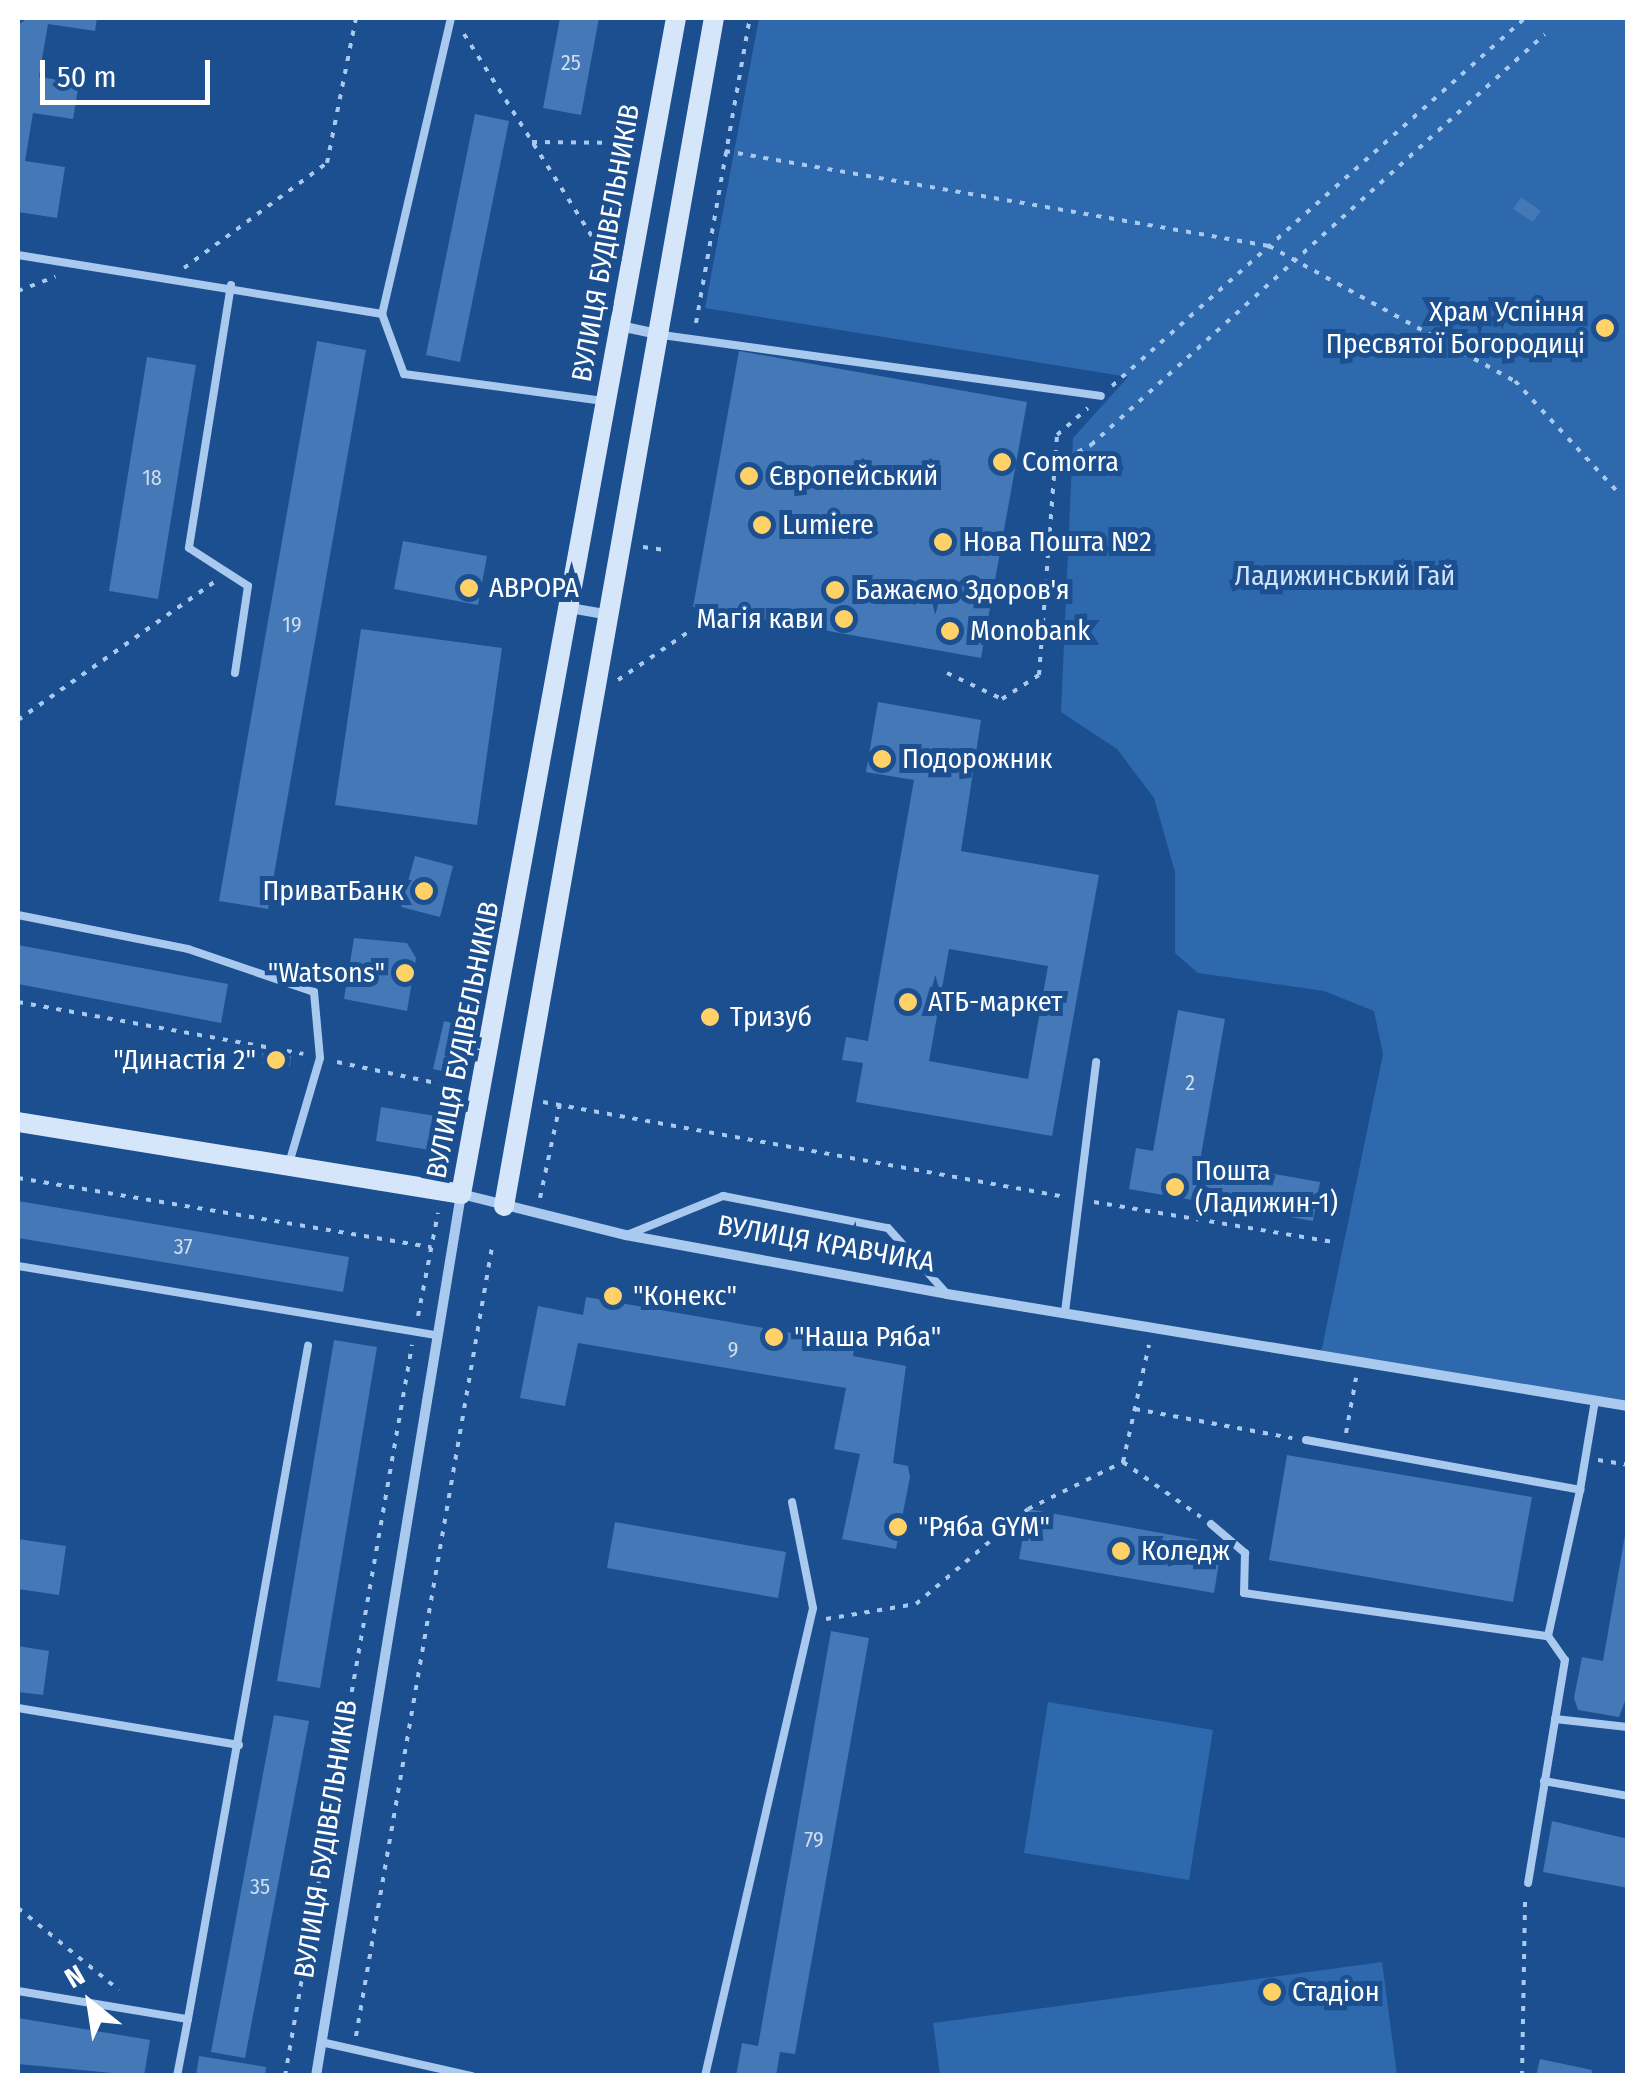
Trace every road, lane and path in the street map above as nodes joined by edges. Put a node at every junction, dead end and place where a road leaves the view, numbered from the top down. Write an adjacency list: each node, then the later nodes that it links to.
1 (356, 18): 16 (path)
2 (452, 18): 8 (path); 19 (lane)
3 (676, 18): 20 (street, ВУЛИЦЯ БУДІВЕЛЬНИКІВ)
4 (714, 18): 21 (street)
5 (750, 18): 10 (path)
6 (1524, 18): 11 (path)
7 (1545, 34): 13 (path)
8 (532, 142): 9 (path); 15 (path)
9 (632, 143)
10 (725, 151): 11 (path); 22 (path)
11 (1269, 246): 13 (path); 23 (path)
12 (18, 255): 14 (lane)
13 (1294, 260): 25 (path); 26 (path)
14 (86, 266): 16 (lane); 18 (path)
15 (611, 266)
16 (172, 277): 17 (lane)
17 (231, 285): 19 (lane); 27 (lane)
18 (18, 291)
19 (382, 314): 24 (lane)
20 (620, 326): 21 (street); 24 (street, ВУЛИЦЯ БУДІВЕЛЬНИКІВ)
21 (662, 334): 22 (lane); 29 (street)
22 (694, 339): 23 (lane)
23 (1098, 399): 25 (path)
24 (605, 401): 28 (street, ВУЛИЦЯ БУДІВЕЛЬНИКІВ)
25 (1055, 464): 32 (path)
26 (1616, 490)
27 (229, 571): 31 (lane); 34 (path)
28 (570, 608): 29 (street); 45 (street, ВУЛИЦЯ БУДІВЕЛЬНИКІВ)
29 (611, 616): 33 (street)
30 (692, 630): 33 (path)
31 (235, 672)
32 (947, 673)
33 (598, 694): 48 (street)
34 (18, 720)
35 (18, 915): 37 (lane)
36 (18, 1002): 37 (path)
37 (320, 1058): 39 (path); 43 (lane)
38 (1096, 1062): 47 (lane)
39 (462, 1088)
40 (543, 1102): 41 (path)
41 (560, 1104): 46 (path); 47 (path)
42 (18, 1122): 43 (street, ВУЛИЦЯ КРАВЧИКА)
43 (288, 1167): 45 (street, ВУЛИЦЯ КРАВЧИКА)
44 (18, 1178): 51 (path)
45 (461, 1194): 48 (street, ВУЛИЦЯ КРАВЧИКА); 57 (street, ВУЛИЦЯ БУДІВЕЛЬНИКІВ)
46 (540, 1198)
47 (1078, 1199): 50 (path); 55 (lane)
48 (504, 1206): 49 (street, ВУЛИЦЯ КРАВЧИКА)
49 (626, 1235): 54 (street, ВУЛИЦЯ КРАВЧИКА); 54 (lane)
50 (1332, 1242)
51 (431, 1247)
52 (492, 1247): 85 (path)
53 (18, 1266): 57 (lane)
54 (947, 1294): 55 (street, ВУЛИЦЯ КРАВЧИКА)
55 (1065, 1312): 56 (street, ВУЛИЦЯ КРАВЧИКА)
56 (1153, 1329): 59 (street, ВУЛИЦЯ КРАВЧИКА); 62 (path)
57 (437, 1335): 84 (street, ВУЛИЦЯ БУДІВЕЛЬНИКІВ)
58 (308, 1346): 76 (lane)
59 (1360, 1358): 60 (street, ВУЛИЦЯ КРАВЧИКА); 64 (path)
60 (1595, 1400): 61 (street, ВУЛИЦЯ КРАВЧИКА); 65 (lane)
61 (1628, 1406)
62 (1134, 1409): 63 (path); 66 (path)
63 (1306, 1440): 64 (lane)
64 (1343, 1447): 68 (lane)
65 (1586, 1458): 67 (path); 68 (lane)
66 (1123, 1462): 70 (path); 71 (path)
67 (1628, 1465)
68 (1580, 1490): 72 (lane)
69 (792, 1502): 71 (lane)
70 (1211, 1524): 72 (lane)
71 (811, 1618): 89 (lane)
72 (1548, 1636): 74 (lane)
73 (18, 1708): 76 (lane)
74 (1555, 1718): 75 (lane); 77 (lane)
75 (1628, 1727)
76 (239, 1745): 83 (lane)
77 (1544, 1781): 78 (lane); 79 (lane)
78 (1628, 1796)
79 (1528, 1883): 90 (path)
80 (18, 1908): 82 (path)
81 (18, 1990): 82 (lane)
82 (145, 2012): 83 (lane)
83 (188, 2019): 86 (lane)
84 (321, 2042): 85 (lane); 87 (street, ВУЛИЦЯ БУДІВЕЛЬНИКІВ)
85 (353, 2049): 88 (lane)
86 (177, 2076)
87 (316, 2076)
88 (472, 2076)
89 (706, 2076)
90 (1522, 2076)

